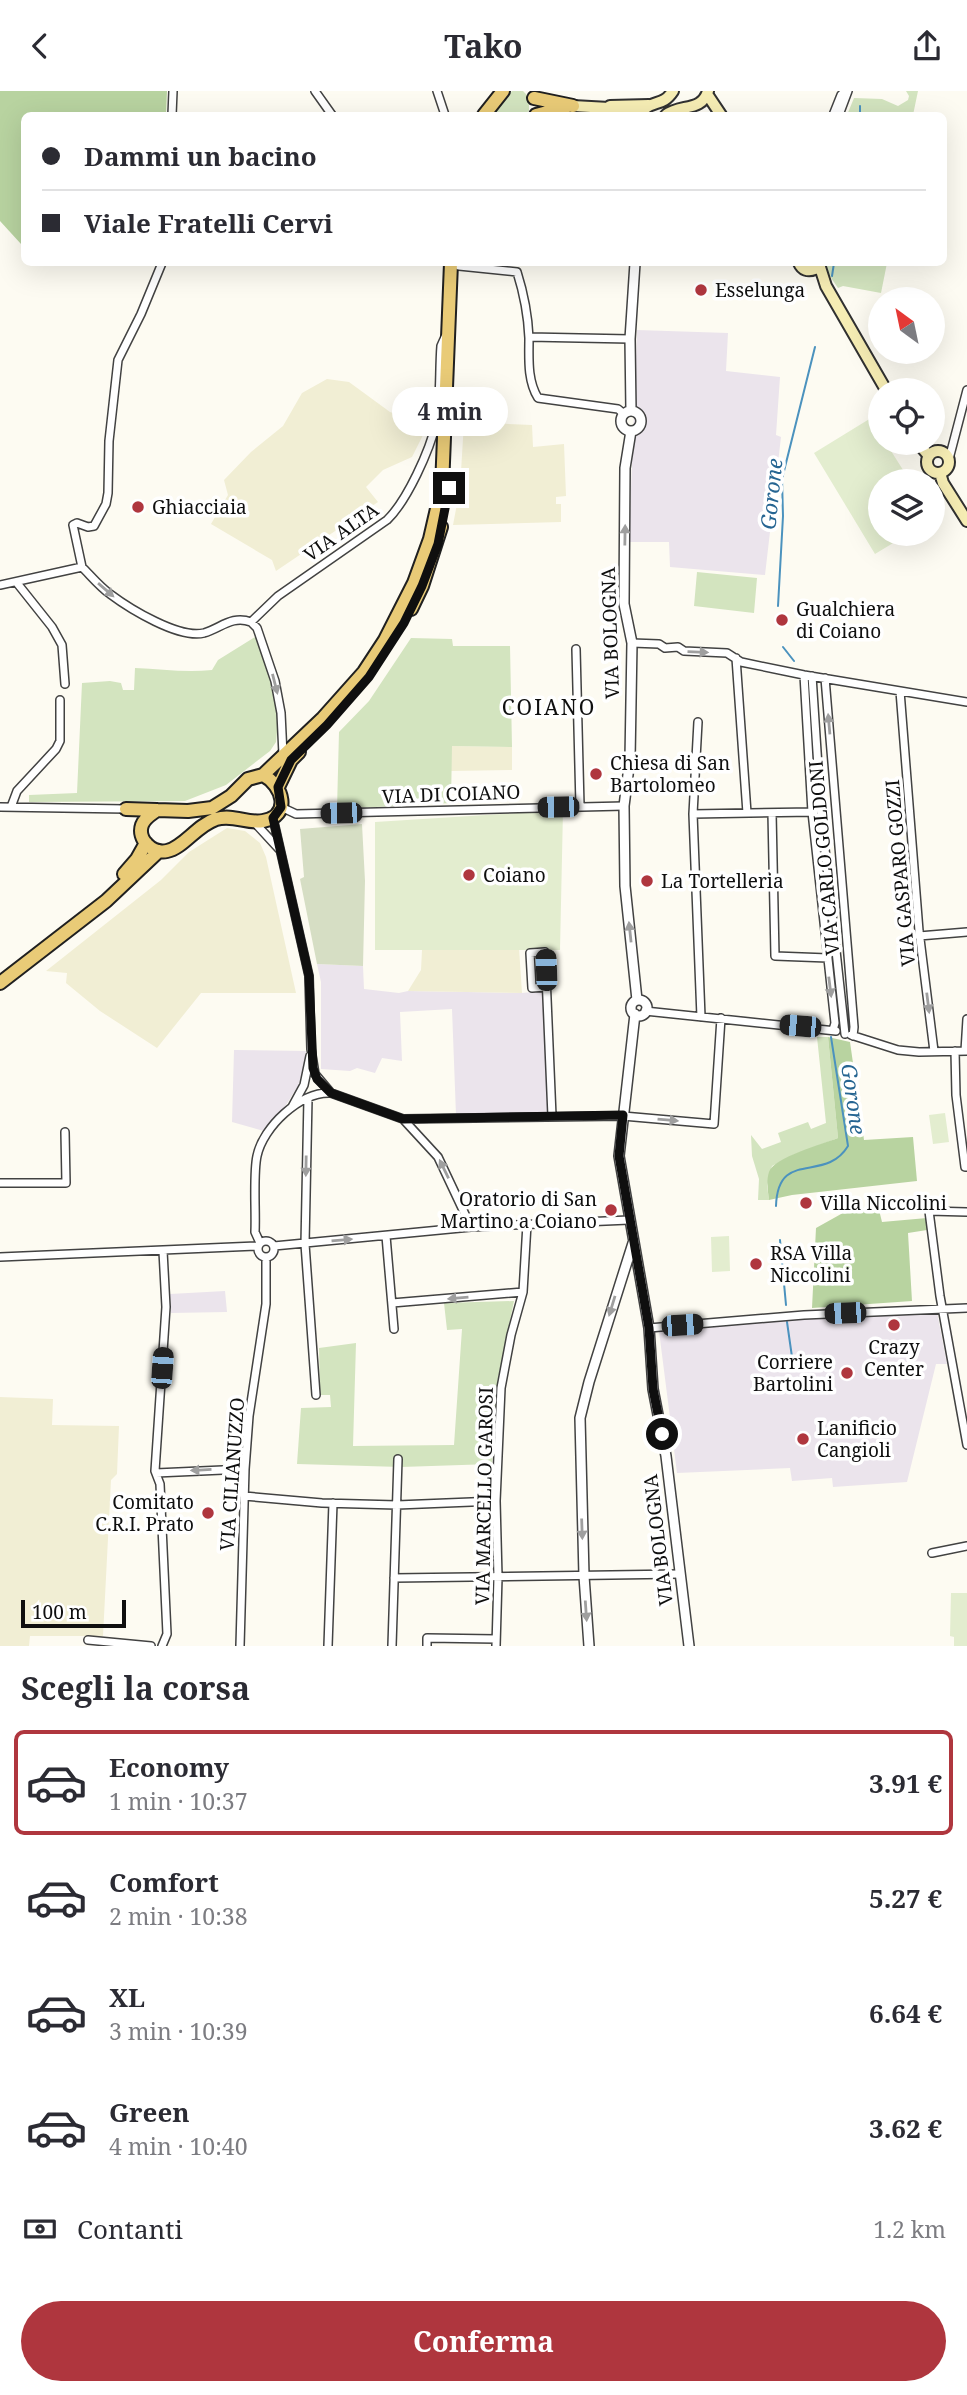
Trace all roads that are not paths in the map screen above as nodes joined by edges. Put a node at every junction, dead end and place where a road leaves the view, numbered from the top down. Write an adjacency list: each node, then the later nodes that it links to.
1 (173, 91): 13 (street)
2 (315, 91): 14 (street)
3 (437, 91): 15 (street)
4 (503, 91): 16 (main road)
5 (673, 91): 9 (main road)
6 (847, 91): 24 (street); 25 (street)
7 (708, 93): 10 (main road); 23 (main road)
8 (532, 94): 11 (main road); 17 (main road)
9 (649, 105): 12 (main road); 20 (main road)
10 (699, 105): 21 (main road); 22 (main road)
11 (573, 106): 12 (main road); 18 (main road)
12 (598, 107): 19 (main road)
13 (172, 112)
14 (330, 112)
15 (443, 112)
16 (486, 112)
17 (534, 112)
18 (547, 112)
19 (625, 112)
20 (642, 112)
21 (672, 112)
22 (710, 112)
23 (718, 112)
24 (833, 112)
25 (840, 112)
26 (161, 266): 48 (street)
27 (454, 266): 34 (main road)
28 (454, 266): 64 (main road)
29 (470, 266): 35 (street)
30 (635, 266): 36 (street, VIA BOLOGNA)
31 (801, 266): 32 (main road)
32 (817, 266)
33 (820, 266): 37 (main road)
34 (450, 326): 51 (street, VIA ALTA); 62 (main road)
35 (529, 337): 36 (street); 41 (street)
36 (630, 339): 41 (street, VIA BOLOGNA)
37 (867, 356): 38 (main road); 39 (main road)
38 (878, 378)
39 (883, 378)
40 (967, 390): 45 (street)
41 (627, 412): 42 (street, VIA BOLOGNA); 42 (street, VIA BOLOGNA)
42 (631, 431): 52 (street, VIA BOLOGNA, one-way to 42)
43 (937, 455): 45 (main road)
44 (938, 455): 45 (main road)
45 (943, 459): 46 (main road); 47 (main road)
46 (967, 511)
47 (967, 521)
48 (82, 567): 49 (street); 51 (street, one-way to 51)
49 (17, 583): 50 (street); 57 (street)
50 (0, 585)
51 (251, 622): 62 (street, one-way to 62)
52 (632, 643): 54 (street, one-way to 54); 66 (street, VIA BOLOGNA)
53 (576, 649): 65 (street)
54 (736, 658): 55 (street); 73 (street)
55 (808, 676): 56 (street); 71 (street, VIA CARLO GOLDONI); 75 (street, VIA CARLO GOLDONI)
56 (825, 678): 58 (street); 96 (street, VIA CARLO GOLDONI, one-way to 56)
57 (65, 684)
58 (900, 691): 60 (street); 83 (street, VIA GASPARO GOZZI)
59 (60, 701): 68 (street)
60 (967, 702)
61 (698, 722): 76 (street)
62 (283, 757): 63 (main road)
63 (263, 775): 64 (main road); 70 (main road)
64 (278, 787): 72 (main road)
65 (580, 806): 66 (street, VIA DI COIANO); 72 (street, VIA DI COIANO)
66 (624, 806): 89 (street, VIA BOLOGNA, one-way to 66)
67 (0, 807): 68 (street)
68 (11, 807): 69 (street)
69 (126, 809): 70 (main road); 78 (main road)
70 (158, 810): 78 (main road)
71 (821, 812): 75 (street, VIA CARLO GOLDONI); 84 (street, VIA CARLO GOLDONI)
72 (277, 813): 77 (main road); 81 (street)
73 (747, 813): 74 (street); 76 (street)
74 (772, 813): 75 (street); 85 (street)
75 (812, 813): 85 (street, VIA CARLO GOLDONI)
76 (693, 814): 92 (street)
77 (254, 821): 80 (main road); 81 (street)
78 (142, 826): 79 (main road)
79 (146, 843): 80 (main road); 86 (main road)
80 (159, 851): 87 (main road)
81 (282, 853): 97 (street)
82 (967, 932): 83 (street)
83 (919, 936): 98 (street, VIA GASPARO GOZZI, one-way to 98)
84 (836, 957): 85 (street, VIA CARLO GOLDONI); 96 (street, VIA CARLO GOLDONI)
85 (826, 958): 95 (street, VIA CARLO GOLDONI, one-way to 95)
86 (0, 973)
87 (0, 983)
88 (547, 988): 88 (street); 105 (street)
89 (637, 1000): 90 (street); 91 (street, VIA BOLOGNA)
90 (645, 1011): 91 (street); 92 (street)
91 (635, 1014): 104 (street, VIA BOLOGNA)
92 (701, 1017): 93 (street)
93 (721, 1018): 95 (street); 104 (street, one-way to 93)
94 (967, 1019): 100 (street)
95 (833, 1030): 96 (street)
96 (849, 1035): 98 (street)
97 (311, 1049): 101 (street); 103 (street)
98 (933, 1051): 99 (street)
99 (956, 1051): 100 (street); 108 (street)
100 (966, 1051)
101 (331, 1093): 102 (street, VIA CILIANUZZO); 106 (street)
102 (308, 1098): 103 (street, VIA CILIANUZZO); 117 (street, one-way to 117)
103 (290, 1110): 114 (street, VIA CILIANUZZO)
104 (623, 1115): 105 (street); 111 (street, VIA BOLOGNA)
105 (552, 1117): 106 (street)
106 (403, 1119): 113 (street, one-way to 106)
107 (65, 1132): 109 (street)
108 (967, 1167)
109 (0, 1184)
110 (967, 1212): 128 (street)
111 (629, 1220): 112 (street); 116 (street, VIA BOLOGNA)
112 (527, 1224): 113 (street); 126 (street, VIA MARCELLO GAROSI)
113 (471, 1227): 115 (street)
114 (256, 1232): 118 (street, VIA CILIANUZZO); 120 (street)
115 (386, 1236): 117 (street, one-way to 115); 127 (street)
116 (633, 1241): 124 (street, VIA BOLOGNA); 125 (street)
117 (305, 1244): 119 (street); 132 (street)
118 (259, 1245): 119 (street); 120 (street); 122 (street, VIA CILIANUZZO)
119 (274, 1246): 122 (street)
120 (243, 1247): 121 (street)
121 (163, 1251): 123 (street); 136 (street)
122 (264, 1256): 135 (street, VIA CILIANUZZO)
123 (0, 1257)
124 (638, 1273): 125 (street); 130 (street, VIA BOLOGNA)
125 (622, 1274): 144 (street, one-way to 144)
126 (523, 1292): 127 (street, one-way to 127); 138 (street, VIA MARCELLO GAROSI)
127 (392, 1303): 131 (street)
128 (942, 1308): 129 (street); 130 (street); 133 (street)
129 (967, 1308)
130 (649, 1328): 143 (street, VIA BOLOGNA)
131 (394, 1329)
132 (316, 1395)
133 (967, 1445)
134 (398, 1459): 140 (street)
135 (245, 1469): 136 (street, one-way to 136); 137 (street, VIA CILIANUZZO)
136 (156, 1473): 150 (street)
137 (244, 1496): 139 (street); 151 (street, VIA CILIANUZZO)
138 (496, 1501): 140 (street); 145 (street, VIA MARCELLO GAROSI)
139 (333, 1503): 140 (street); 152 (street)
140 (397, 1505): 146 (street)
141 (967, 1546): 142 (street)
142 (932, 1553)
143 (680, 1574): 144 (street); 156 (street, VIA BOLOGNA)
144 (584, 1576): 145 (street); 155 (street, one-way to 155)
145 (498, 1577): 146 (street); 148 (street, VIA MARCELLO GAROSI)
146 (394, 1578): 153 (street)
147 (88, 1640): 149 (street)
148 (496, 1642): 154 (street)
149 (151, 1646)
150 (162, 1646)
151 (240, 1646)
152 (328, 1646)
153 (392, 1646)
154 (427, 1646)
155 (589, 1646)
156 (689, 1646)

